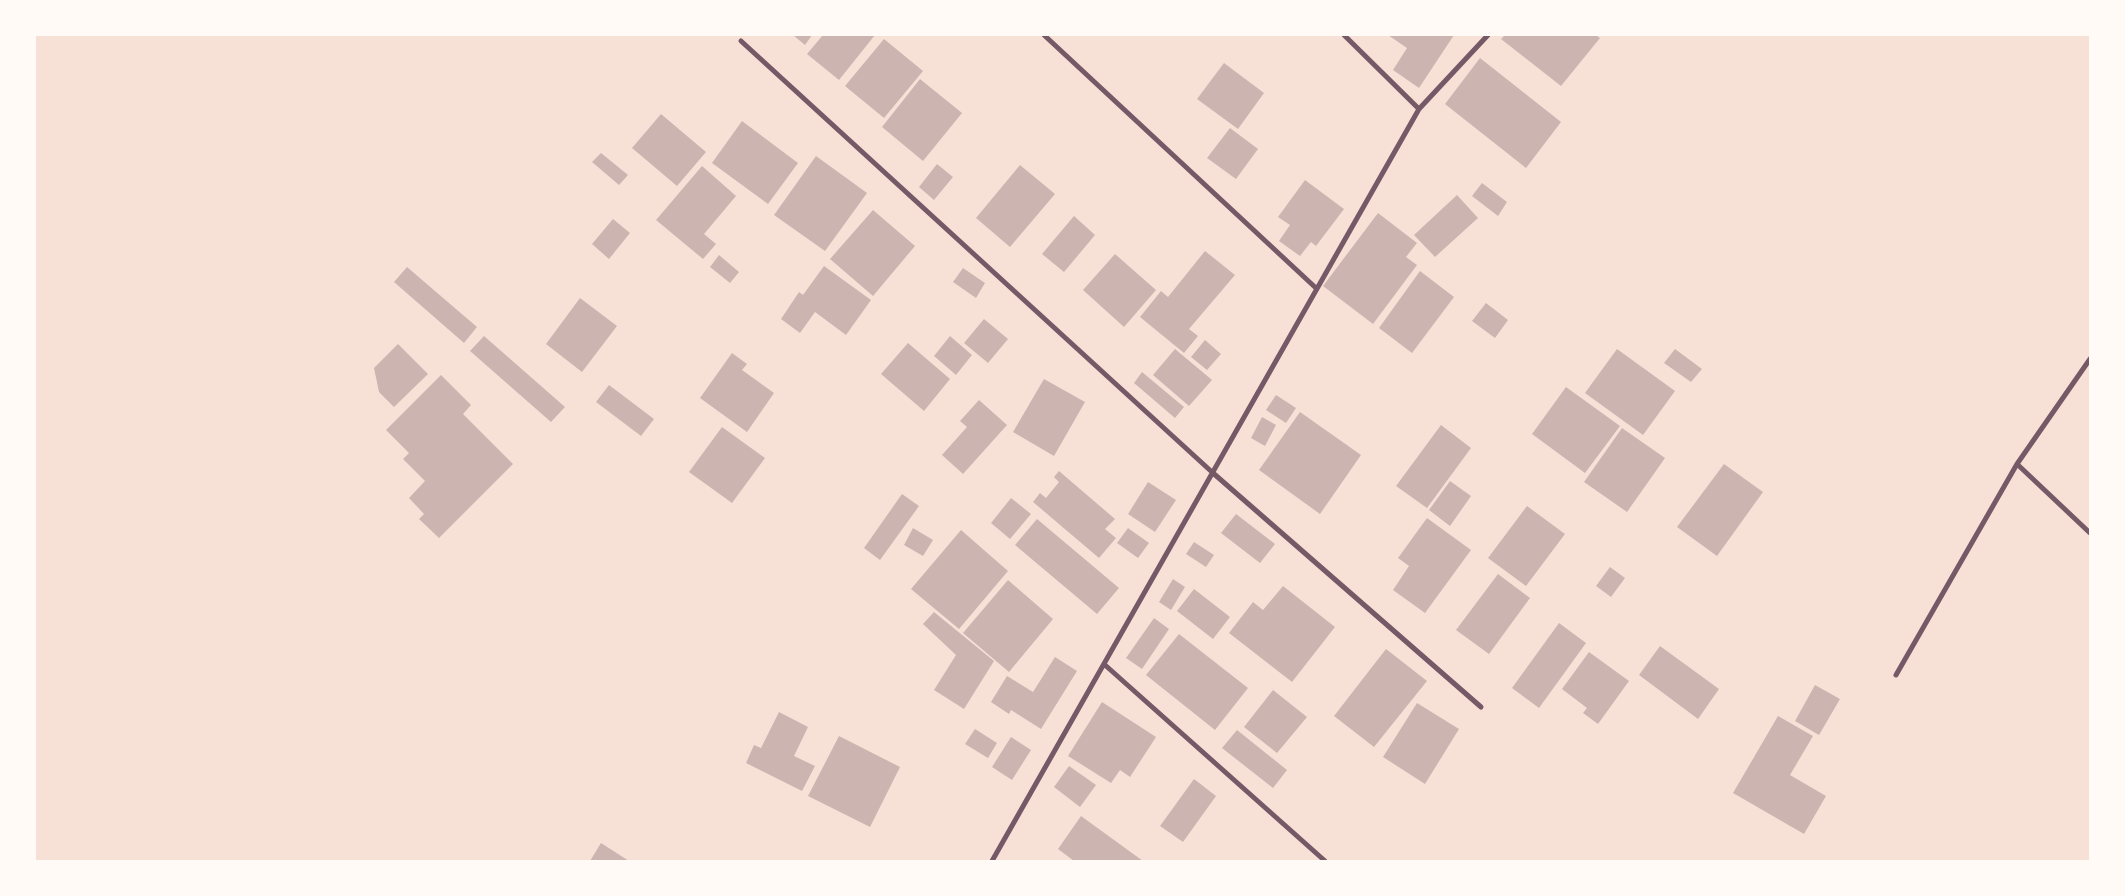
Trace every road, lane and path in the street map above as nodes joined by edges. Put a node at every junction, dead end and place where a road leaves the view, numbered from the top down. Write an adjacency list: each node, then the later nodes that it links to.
1 (1044, 35): 6 (street)
2 (1344, 35): 5 (street)
3 (1488, 35): 5 (street)
4 (741, 42): 9 (street)
5 (1419, 109): 6 (street)
6 (1317, 289): 9 (street)
7 (2090, 358): 8 (street)
8 (2016, 464): 10 (street); 12 (street)
9 (1213, 473): 11 (street); 13 (street)
10 (2090, 532)
11 (1105, 665): 14 (street); 15 (street)
12 (1896, 675)
13 (1481, 707)
14 (992, 861)
15 (1325, 861)

